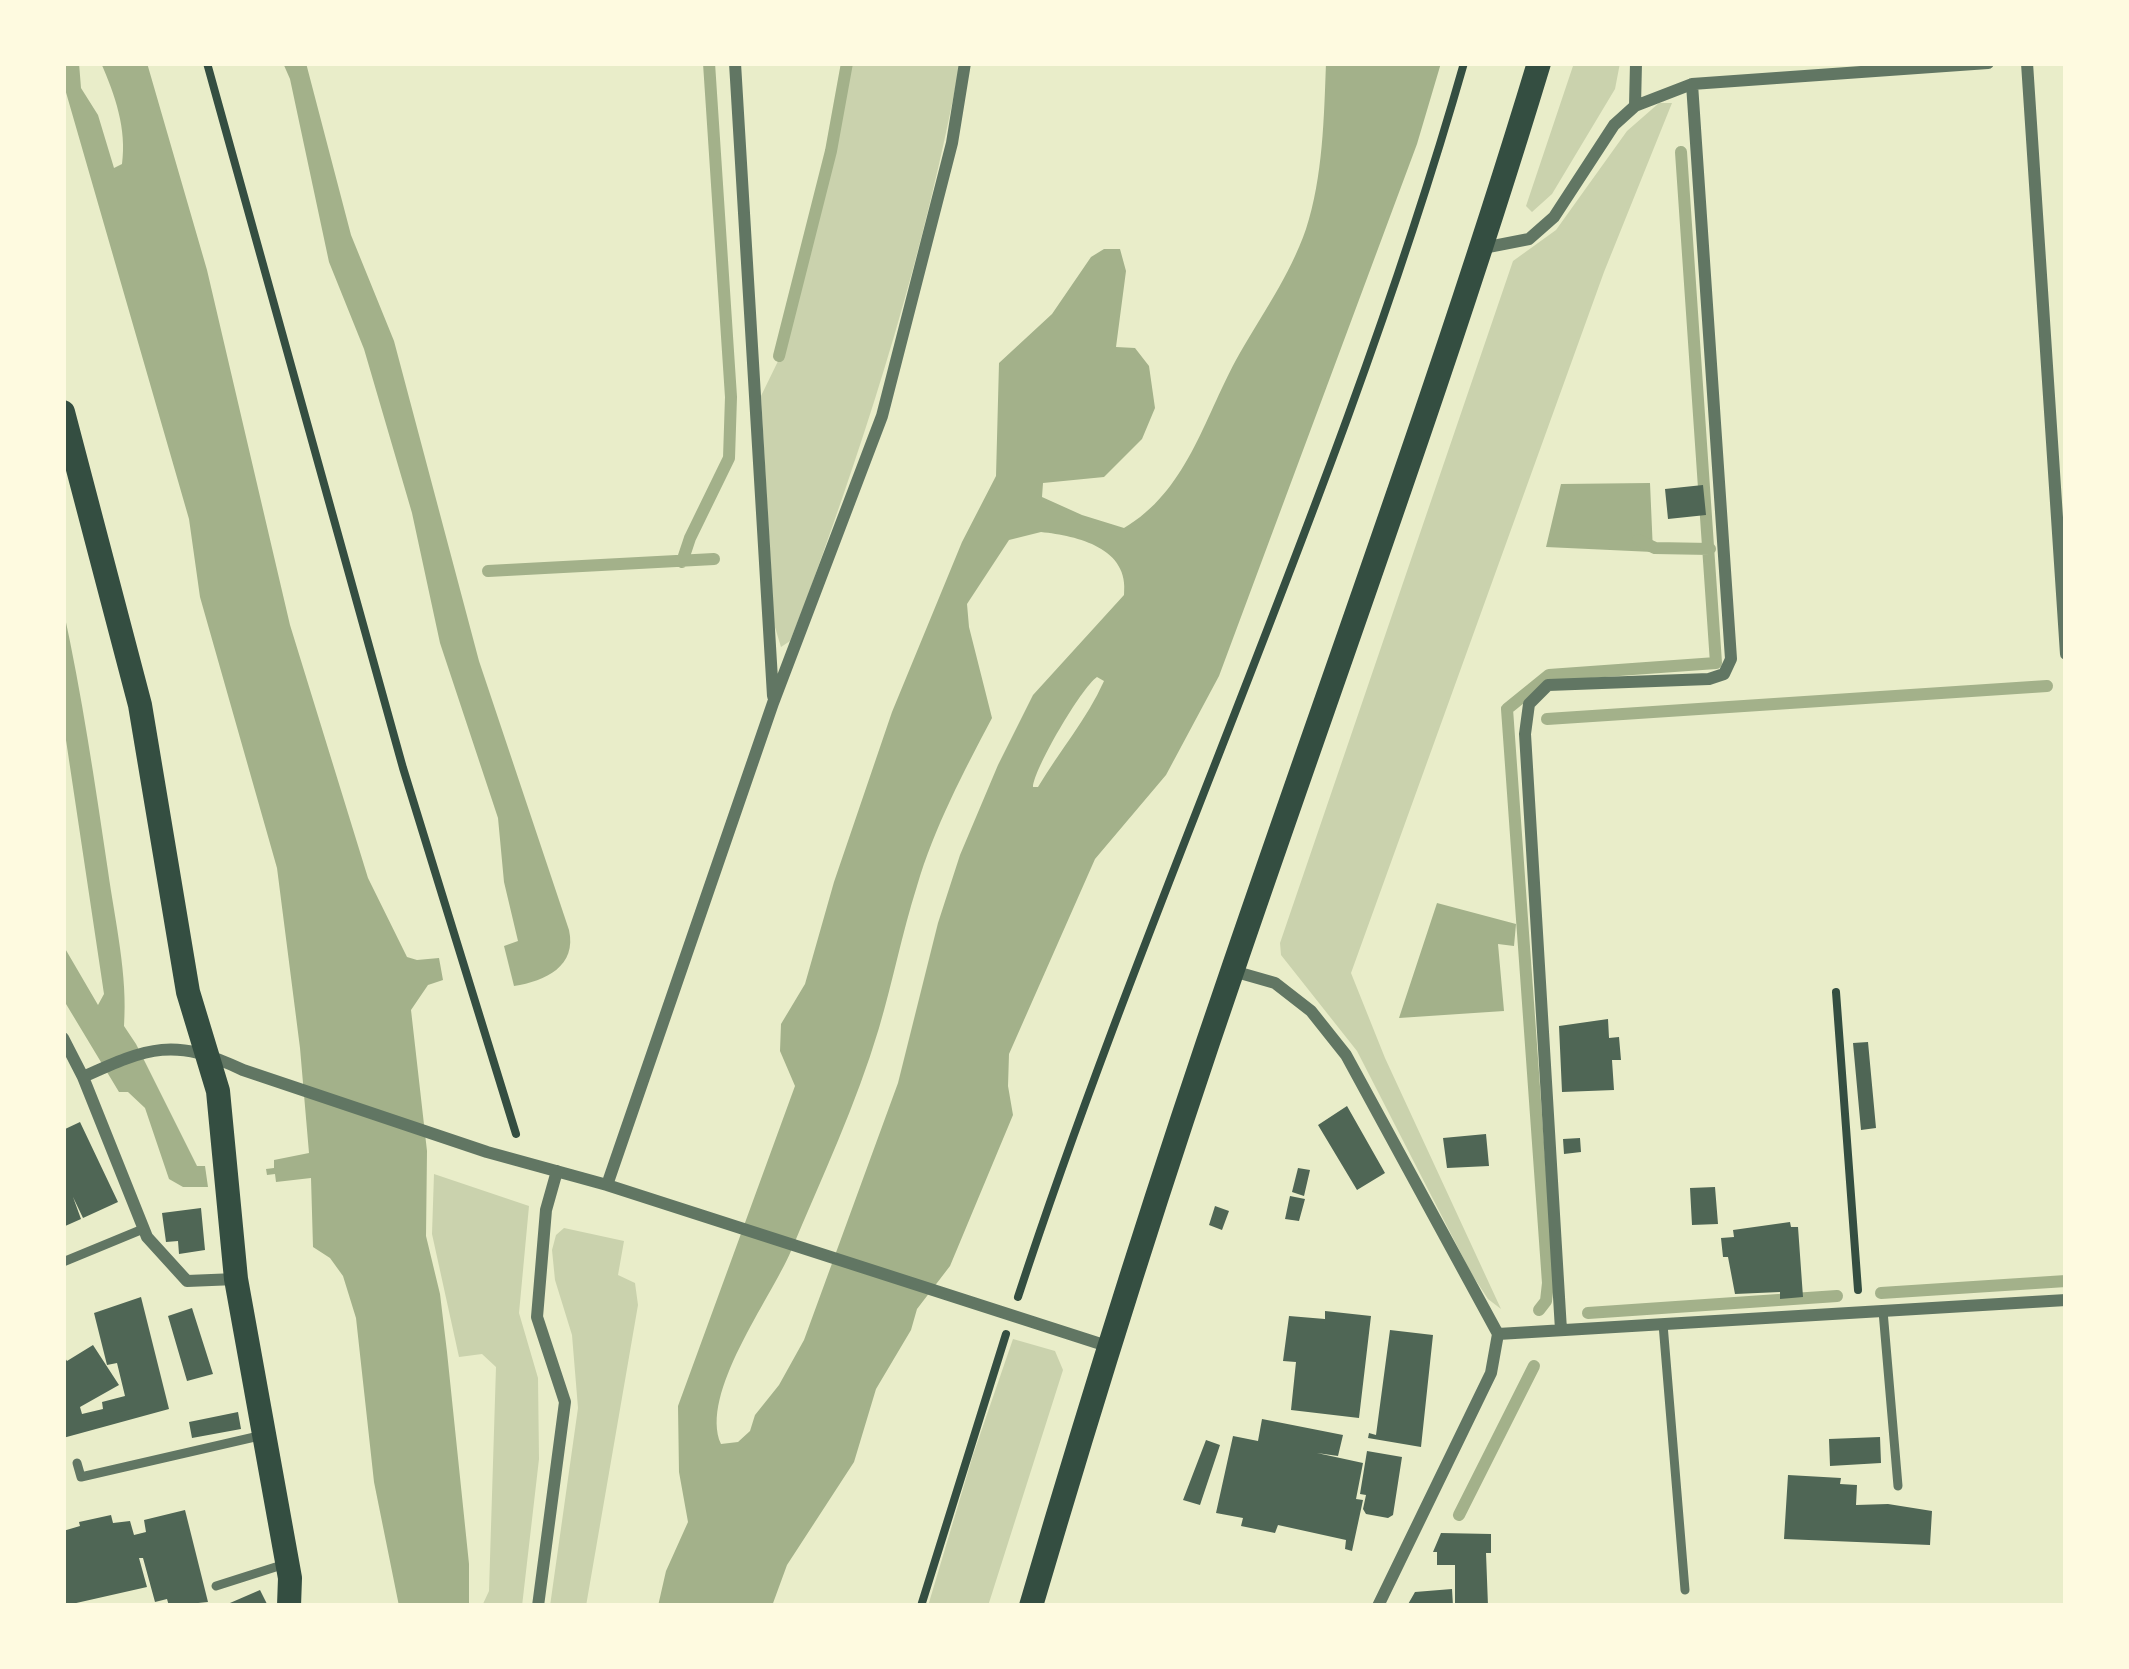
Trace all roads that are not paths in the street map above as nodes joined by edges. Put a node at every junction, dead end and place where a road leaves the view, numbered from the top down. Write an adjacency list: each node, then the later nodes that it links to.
1 (735, 63): 12 (street)
2 (965, 63): 12 (street)
3 (1539, 63): 9 (main road)
4 (1636, 63): 8 (street)
5 (1988, 63): 7 (street)
6 (2027, 63): 11 (street)
7 (1692, 84): 8 (street); 25 (street)
8 (1635, 106): 9 (street)
9 (1483, 248): 13 (main road)
10 (63, 412): 15 (main road)
11 (2066, 654)
12 (773, 703): 18 (street)
13 (1232, 971): 26 (street); 27 (main road)
14 (63, 1038): 16 (street)
15 (207, 1053): 16 (street); 17 (street); 21 (main road)
16 (83, 1077): 19 (street)
17 (557, 1171): 18 (street); 35 (street)
18 (607, 1185): 27 (street)
19 (143, 1228): 20 (lane); 21 (street)
20 (63, 1262)
21 (236, 1279): 28 (main road)
22 (2066, 1300): 23 (street)
23 (1883, 1311): 24 (street); 30 (lane)
24 (1663, 1324): 25 (street); 33 (lane)
25 (1562, 1330): 26 (street)
26 (1498, 1334): 37 (street)
27 (1107, 1346): 36 (main road)
28 (264, 1435): 29 (lane); 31 (main road)
29 (77, 1463)
30 (1898, 1486)
31 (288, 1563): 32 (lane); 34 (main road)
32 (216, 1586)
33 (1684, 1590)
34 (289, 1606)
35 (538, 1606)
36 (1031, 1606)
37 (1378, 1606)

